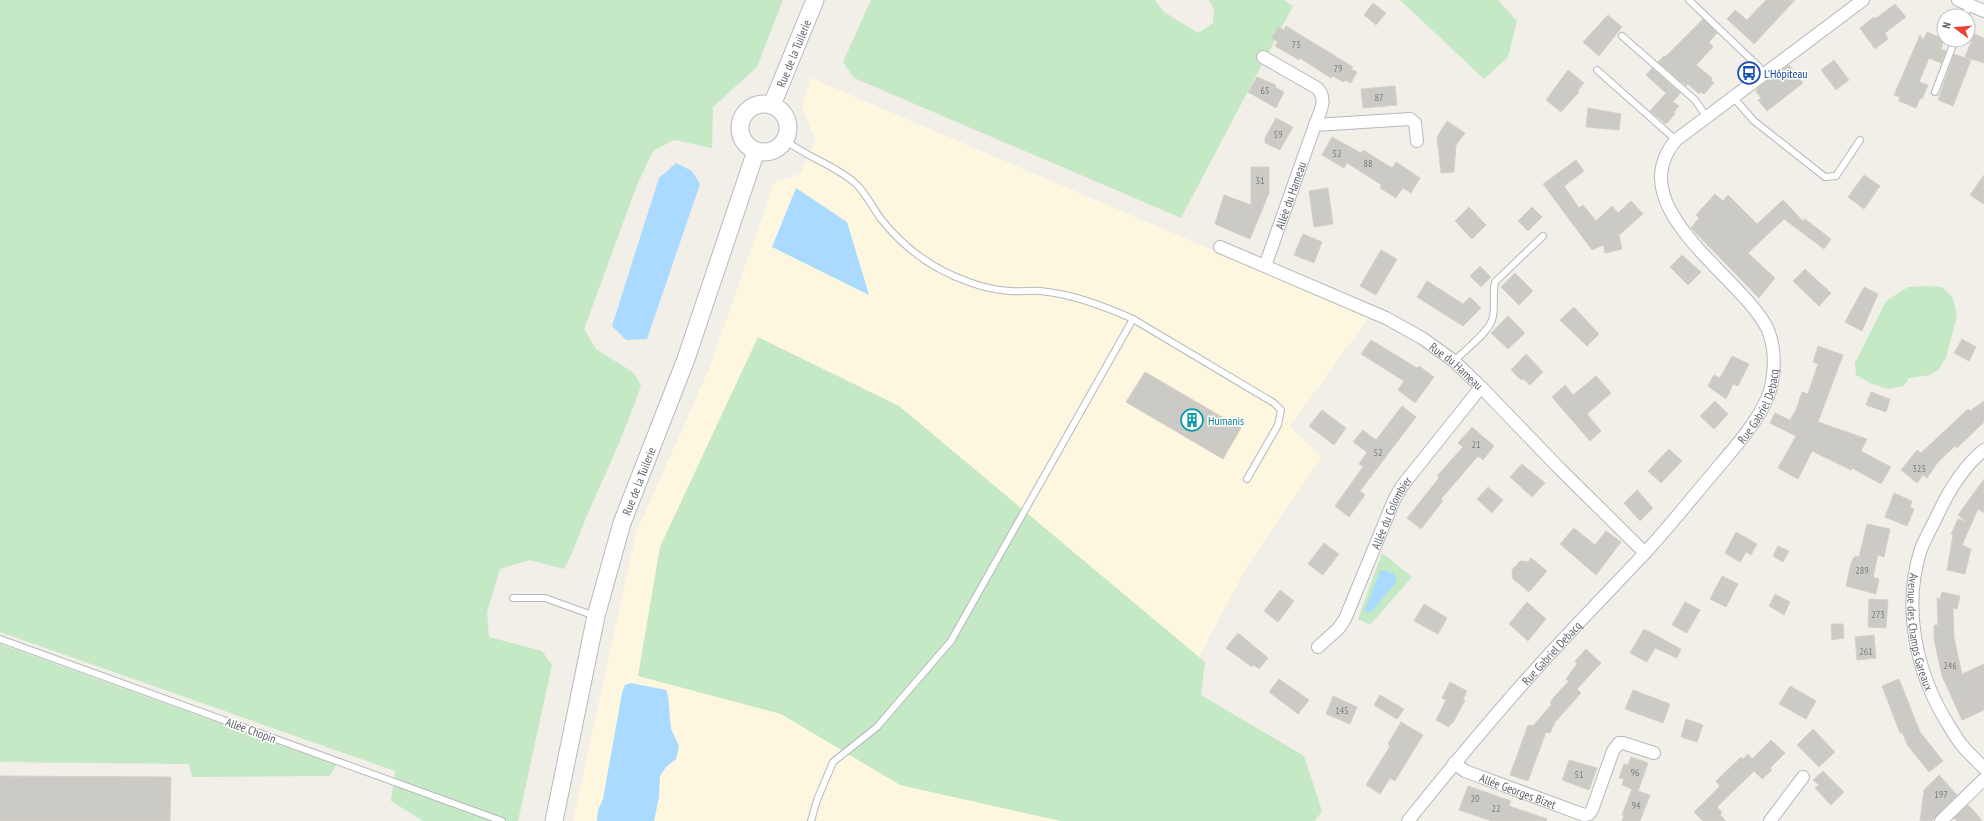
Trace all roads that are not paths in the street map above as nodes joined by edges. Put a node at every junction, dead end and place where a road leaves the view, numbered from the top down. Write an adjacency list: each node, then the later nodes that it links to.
1 (815, 0): 13 (street, Rue de la Tuilerie)
2 (1689, 0): 10 (lane)
3 (1863, 0): 10 (street, Rue Gabriel Debacq)
4 (1958, 0): 5 (street)
5 (1965, 8)
6 (1622, 36): 14 (lane)
7 (1952, 48): 11 (lane)
8 (1263, 57): 15 (street, Allée du Hameau)
9 (1597, 70): 17 (lane)
10 (1764, 74): 12 (street, Rue Gabriel Debacq)
11 (1935, 92)
12 (1733, 97): 14 (street, Rue Gabriel Debacq); 18 (lane)
13 (772, 105): 16 (street); 20 (street)
14 (1706, 116): 17 (street, Rue Gabriel Debacq)
15 (1315, 125): 19 (street); 23 (street, Allée du Hameau)
16 (785, 140): 20 (street); 24 (lane)
17 (1676, 140): 29 (street, Rue Gabriel Debacq)
18 (1860, 140)
19 (1417, 141)
20 (756, 151): 31 (street, Rue de la Tuilerie)
21 (1543, 236): 25 (lane)
22 (1220, 247): 23 (street, Rue du Hameau)
23 (1265, 266): 25 (street, Rue du Hameau)
24 (1133, 319): 28 (lane); 41 (lane)
25 (1454, 361): 26 (street, Rue du Hameau)
26 (1481, 387): 29 (street, Rue du Hameau); 33 (street, Allée du Colombier)
27 (1984, 450): 36 (street, Avenue des Champs Gareaux)
28 (1247, 479)
29 (1645, 553): 35 (street, Rue Gabriel Debacq)
30 (513, 598): 31 (lane)
31 (596, 616): 40 (street, Rue de la Tuilerie)
32 (0, 639): 39 (lane, Allée Chopin)
33 (1318, 648)
34 (1654, 753): 35 (street, Allée Georges Bizet)
35 (1454, 763): 42 (street, Rue Gabriel Debacq)
36 (1984, 768)
37 (1803, 777): 43 (street)
38 (1984, 780): 44 (street)
39 (502, 821)
40 (554, 821)
41 (811, 821)
42 (1408, 821)
43 (1770, 821)
44 (1941, 821)

